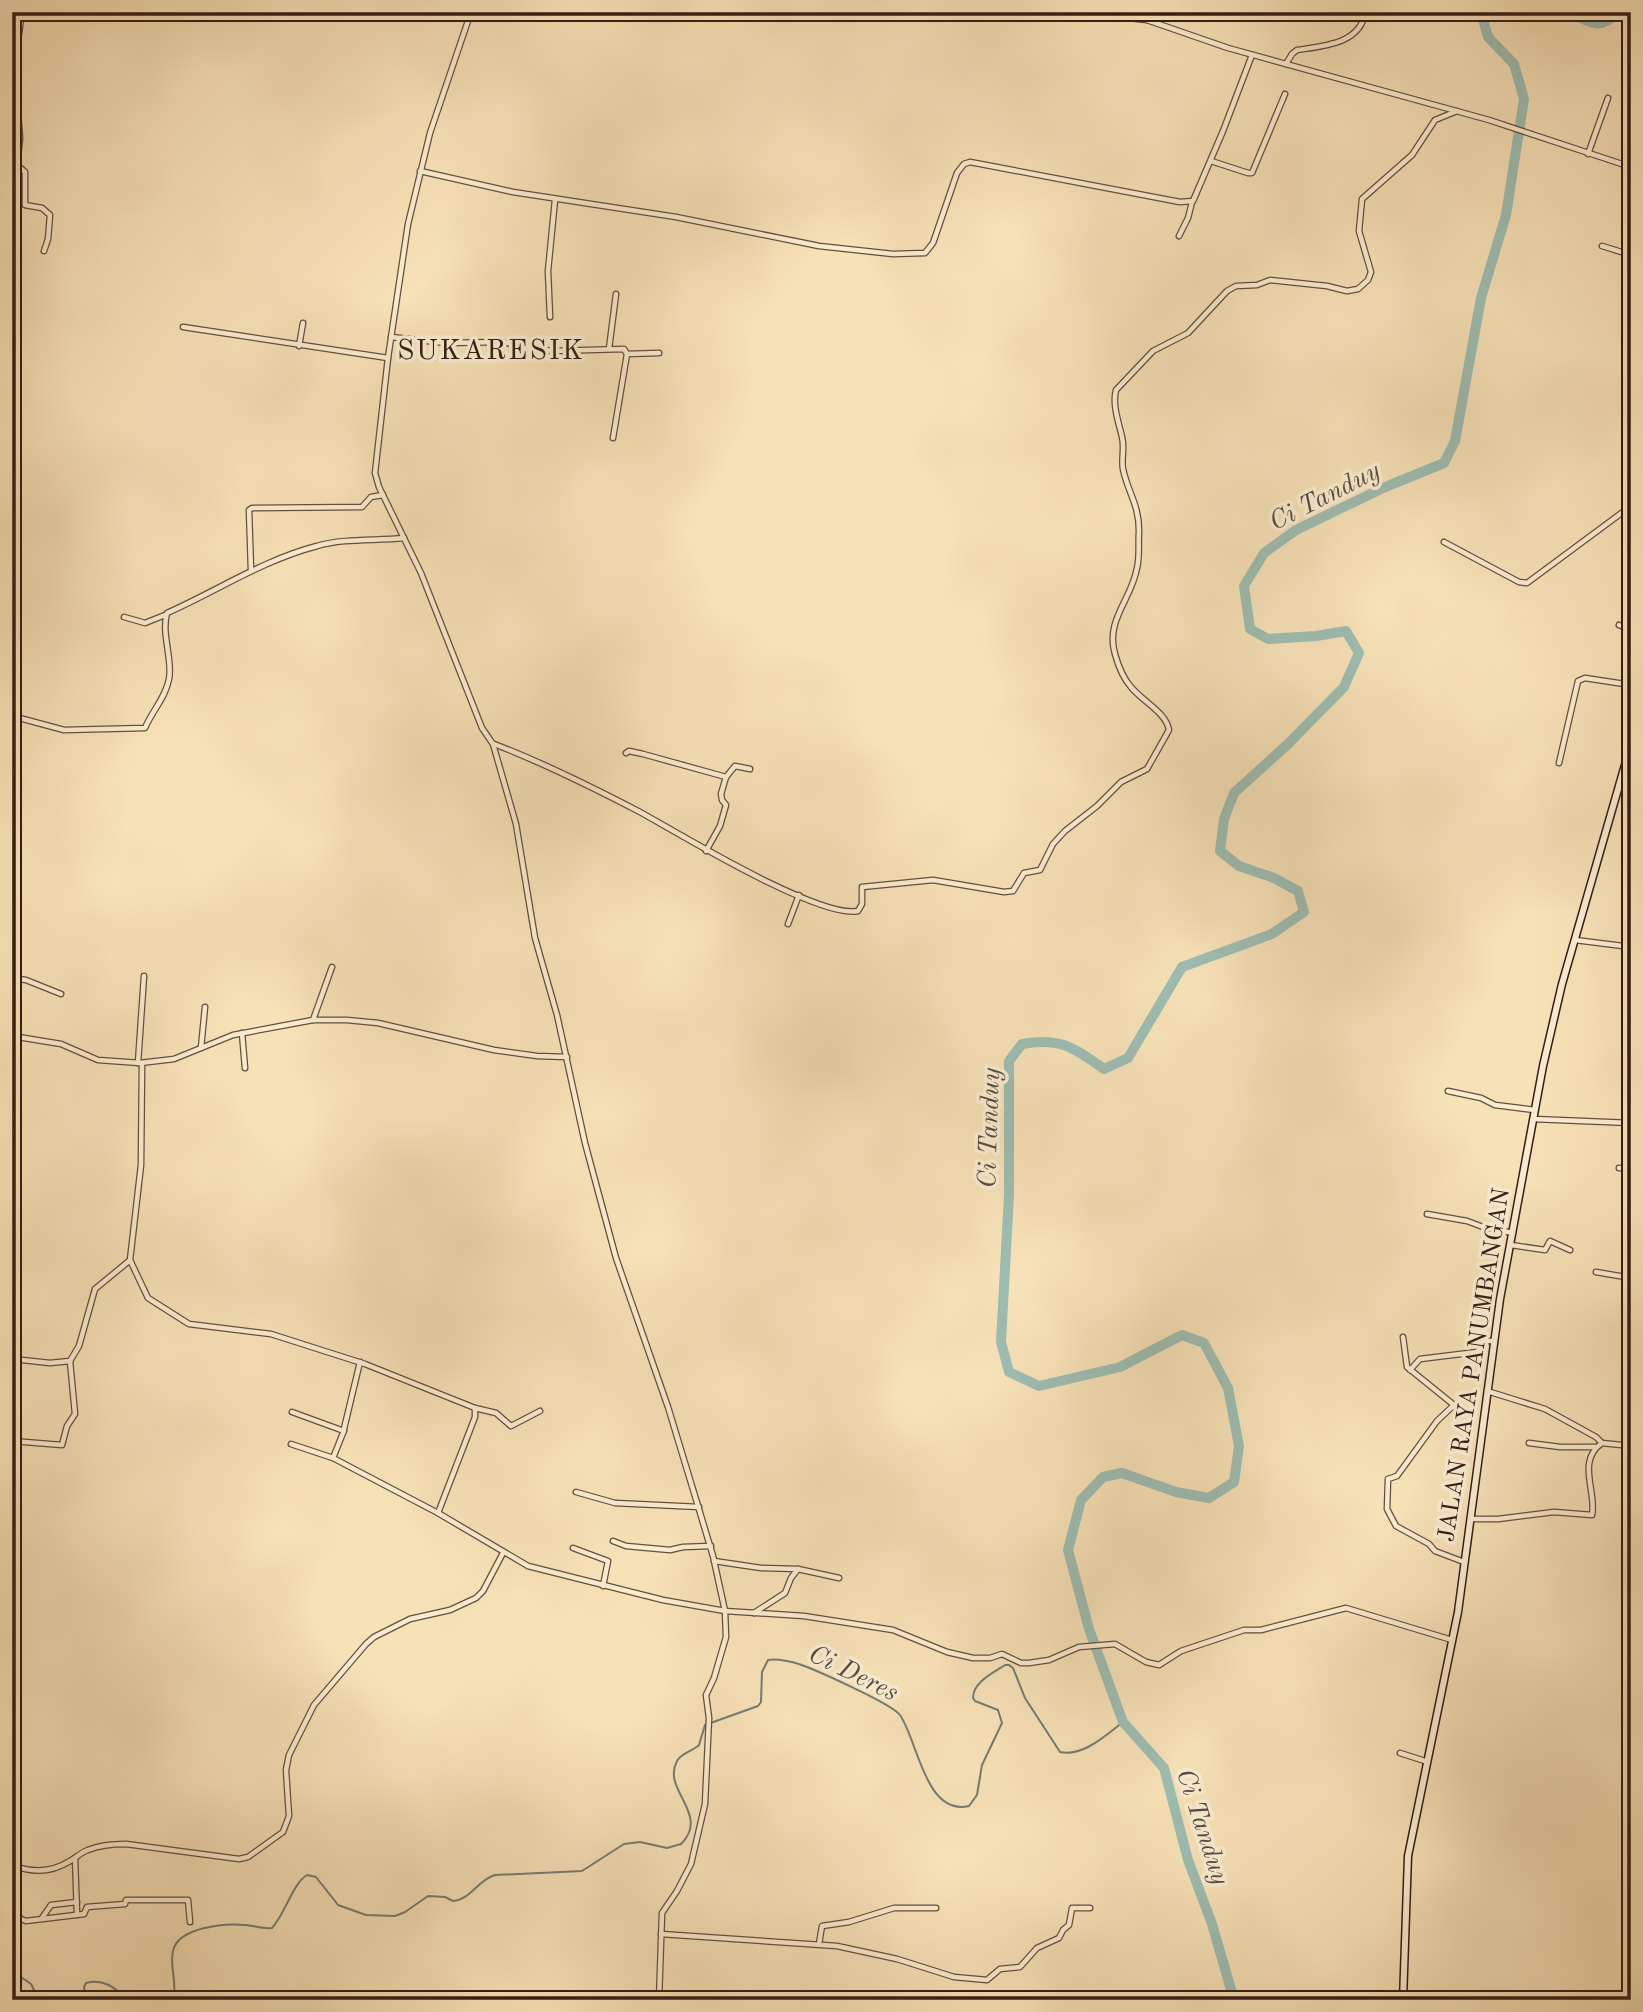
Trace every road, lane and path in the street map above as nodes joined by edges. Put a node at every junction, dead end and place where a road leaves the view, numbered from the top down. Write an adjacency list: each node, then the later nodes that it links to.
1 (22, 12): 20 (street)
2 (471, 12): 15 (street)
3 (1073, 12): 6 (street)
4 (1150, 12): 6 (street)
5 (1365, 12): 8 (street)
6 (1147, 20): 7 (street)
7 (1252, 55): 8 (street); 13 (street)
8 (1286, 64): 11 (street)
9 (1284, 94): 13 (street)
10 (1608, 98): 12 (street)
11 (1457, 111): 12 (street); 51 (street)
12 (1588, 153): 14 (street)
13 (1211, 161): 17 (street)
14 (1631, 167)
15 (420, 171): 16 (street); 26 (street)
16 (555, 200): 17 (street); 23 (street)
17 (1192, 202): 18 (street)
18 (1179, 236)
19 (1602, 246): 21 (street)
20 (44, 251)
21 (1631, 255)
22 (616, 294): 28 (street)
23 (550, 317)
24 (303, 323): 27 (street)
25 (183, 327): 27 (street)
26 (391, 337): 28 (street); 31 (street)
27 (299, 346): 31 (street)
28 (608, 349): 30 (street)
29 (659, 353): 30 (street)
30 (626, 354): 32 (street)
31 (388, 358): 33 (street)
32 (613, 438)
33 (383, 495): 35 (street); 37 (street)
34 (1631, 506): 36 (street)
35 (404, 538): 37 (street); 44 (street)
36 (1444, 542)
37 (251, 570): 38 (street)
38 (166, 614): 39 (street); 43 (street)
39 (124, 617)
40 (1619, 625): 41 (street)
41 (1631, 631)
42 (1631, 685): 47 (street)
43 (13, 715)
44 (493, 744): 50 (street); 64 (street)
45 (1631, 744): 53 (main road, JALAN RAYA PANUMBANGAN)
46 (626, 753): 49 (street)
47 (1559, 764)
48 (750, 769): 49 (street)
49 (726, 777): 50 (street)
50 (706, 851): 51 (street)
51 (799, 895): 52 (street)
52 (788, 924)
53 (1575, 940): 54 (street); 68 (main road, JALAN RAYA PANUMBANGAN)
54 (1631, 947)
55 (332, 967): 60 (street)
56 (144, 976): 65 (street)
57 (12, 978): 58 (street)
58 (61, 994)
59 (205, 1007): 63 (street)
60 (313, 1020): 61 (street); 64 (street)
61 (242, 1033): 63 (street); 66 (street)
62 (12, 1036): 65 (street)
63 (201, 1049): 65 (street)
64 (567, 1057): 99 (street)
65 (140, 1063): 77 (street)
66 (245, 1068)
67 (1448, 1091): 68 (street)
68 (1535, 1110): 69 (main road, JALAN RAYA PANUMBANGAN)
69 (1533, 1119): 70 (street); 74 (main road, JALAN RAYA PANUMBANGAN)
70 (1631, 1123)
71 (1619, 1168): 72 (street)
72 (1631, 1169)
73 (1427, 1214): 74 (street)
74 (1513, 1233): 75 (main road, JALAN RAYA PANUMBANGAN)
75 (1511, 1245): 76 (street); 81 (main road, JALAN RAYA PANUMBANGAN)
76 (1570, 1250)
77 (130, 1260): 83 (street); 84 (street)
78 (1596, 1272): 79 (street)
79 (1631, 1278)
80 (1402, 1337): 85 (street)
81 (1494, 1341): 85 (street); 86 (main road, JALAN RAYA PANUMBANGAN)
82 (22, 1360): 83 (street)
83 (70, 1361): 91 (street)
84 (360, 1362): 87 (street); 90 (street)
85 (1409, 1369): 107 (street)
86 (1487, 1391): 93 (street); 101 (main road, JALAN RAYA PANUMBANGAN)
87 (475, 1408): 89 (street); 100 (street)
88 (292, 1412): 90 (street)
89 (540, 1412)
90 (344, 1431): 97 (street)
91 (12, 1441)
92 (1529, 1443): 96 (street)
93 (1602, 1443): 95 (street); 96 (street)
94 (291, 1444): 97 (street)
95 (1631, 1446)
96 (1596, 1447): 101 (street)
97 (333, 1458): 100 (street)
98 (576, 1492): 99 (street)
99 (699, 1507): 103 (street)
100 (438, 1513): 105 (street)
101 (1470, 1520): 107 (main road, JALAN RAYA PANUMBANGAN)
102 (613, 1541): 103 (street)
103 (710, 1546): 106 (street)
104 (573, 1548): 110 (street)
105 (503, 1553): 110 (street); 116 (street)
106 (714, 1561): 108 (street); 111 (street)
107 (1464, 1562): 113 (main road, JALAN RAYA PANUMBANGAN)
108 (798, 1569): 109 (street); 112 (street)
109 (839, 1578)
110 (603, 1586): 111 (street)
111 (725, 1611): 112 (street); 125 (street)
112 (753, 1614): 113 (street)
113 (1452, 1640): 115 (main road, JALAN RAYA PANUMBANGAN)
114 (1400, 1753): 115 (street)
115 (1428, 1762): 128 (main road, JALAN RAYA PANUMBANGAN)
116 (75, 1858): 117 (street); 118 (street)
117 (12, 1864)
118 (77, 1902): 122 (street); 123 (street)
119 (12, 1908): 123 (street)
120 (936, 1908): 126 (street)
121 (1090, 1908): 126 (street)
122 (77, 1915): 123 (street); 124 (street)
123 (42, 1919)
124 (190, 1922)
125 (662, 1934): 126 (street); 127 (street)
126 (819, 1944)
127 (659, 2000)
128 (1403, 2000)

